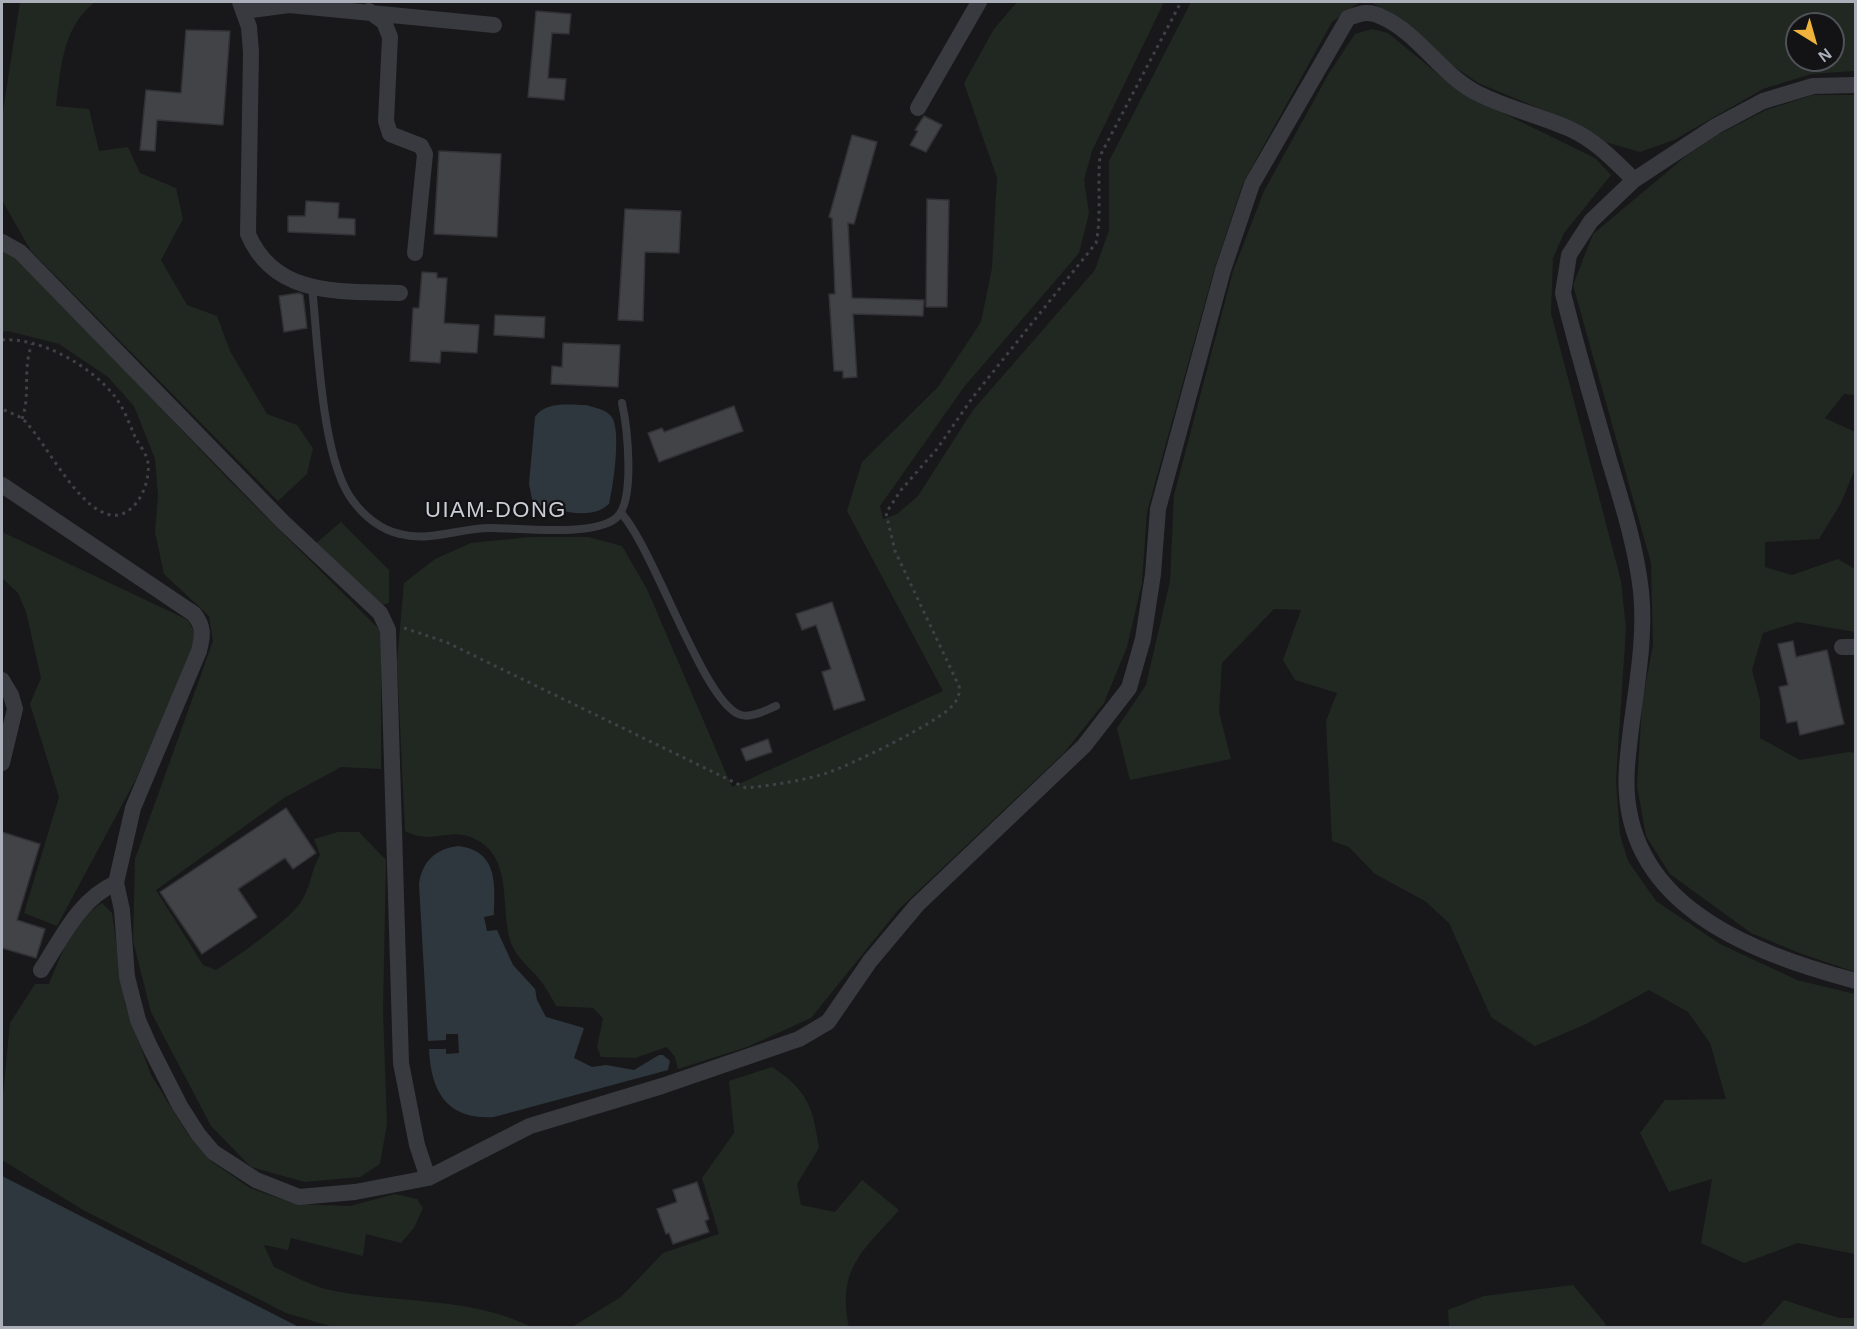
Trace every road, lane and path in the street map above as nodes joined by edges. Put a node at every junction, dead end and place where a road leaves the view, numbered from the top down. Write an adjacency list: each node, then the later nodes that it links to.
1 (392, 2): 5 (street)
2 (979, 2): 8 (street)
3 (1181, 2): 21 (path)
4 (242, 6): 5 (street); 12 (street)
5 (369, 11): 6 (street); 11 (street)
6 (494, 25)
7 (1856, 85): 9 (street)
8 (918, 108)
9 (1634, 180): 27 (street); 28 (street)
10 (2, 242): 21 (street)
11 (415, 253)
12 (312, 287): 13 (street); 20 (lane)
13 (400, 293)
14 (2, 340): 15 (path)
15 (32, 344): 18 (path); 18 (path)
16 (622, 403): 20 (lane)
17 (2, 409): 18 (path)
18 (22, 419)
19 (2, 485): 25 (street)
20 (621, 513): 23 (lane)
21 (380, 613): 28 (street)
22 (2, 680): 24 (street)
23 (776, 706)
24 (2, 763)
25 (116, 883): 26 (street); 28 (street)
26 (41, 970)
27 (1856, 981)
28 (428, 1178)

